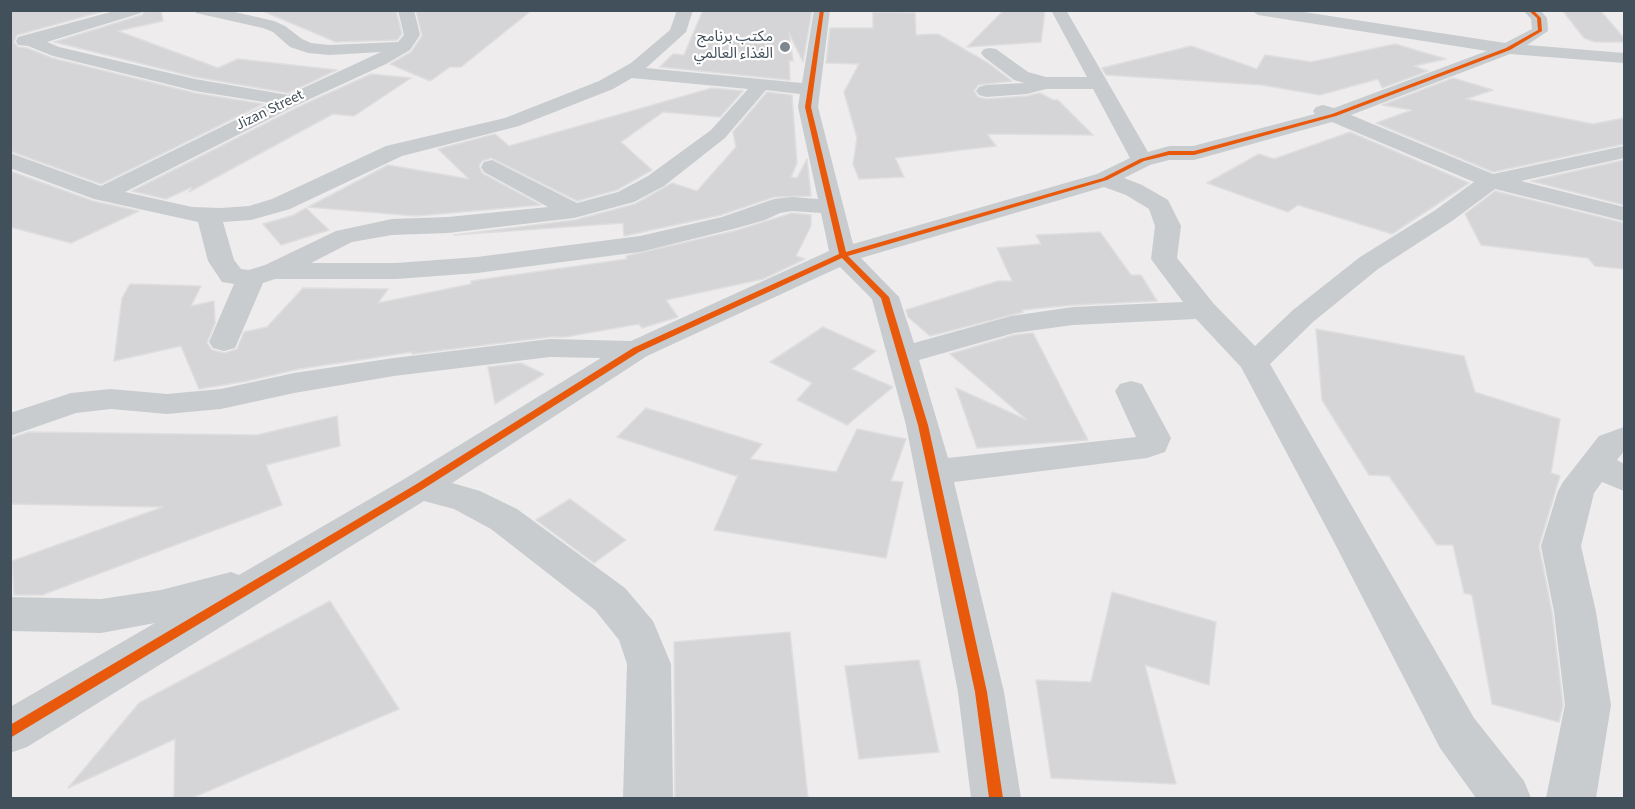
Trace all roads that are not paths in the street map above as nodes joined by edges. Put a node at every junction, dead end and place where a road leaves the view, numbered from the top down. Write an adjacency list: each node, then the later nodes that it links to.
1 (136, 10): 11 (street)
2 (201, 10): 12 (street)
3 (406, 10): 12 (street)
4 (685, 10): 18 (street)
5 (822, 10): 22 (street)
6 (1058, 10): 20 (street)
7 (1258, 10): 13 (street)
8 (1302, 10): 14 (street)
9 (1530, 10): 14 (street)
10 (10, 40): 11 (street)
11 (32, 41): 24 (street)
12 (404, 46): 24 (street, Jizan Street)
13 (1486, 46): 14 (street); 25 (street)
14 (1515, 46): 15 (street); 17 (street); 25 (street)
15 (1624, 48)
16 (990, 53): 19 (street)
17 (1624, 58)
18 (628, 72): 21 (street); 36 (street)
19 (1046, 83): 20 (street); 23 (street)
20 (1099, 83): 27 (street)
21 (762, 84): 22 (street); 34 (street)
22 (811, 90): 33 (street)
23 (986, 91)
24 (290, 101): 32 (street, Jizan Street)
25 (1324, 111): 27 (street); 31 (street)
26 (1624, 152): 31 (street)
27 (1156, 156): 30 (street)
28 (10, 160): 32 (street)
29 (492, 167): 34 (street)
30 (1105, 179): 37 (street); 39 (street)
31 (1491, 181): 35 (street); 43 (street)
32 (102, 194): 36 (street)
33 (832, 207): 37 (street); 38 (street)
34 (574, 211): 38 (street)
35 (1624, 214)
36 (208, 215): 38 (street)
37 (843, 255): 41 (street); 42 (street)
38 (262, 274): 40 (street)
39 (1204, 310): 42 (street); 43 (street)
40 (224, 342)
41 (636, 351): 45 (street); 48 (street)
42 (903, 355): 47 (street)
43 (1254, 363): 54 (street)
44 (1131, 392): 47 (street)
45 (10, 425)
46 (1615, 460): 55 (street)
47 (934, 472): 53 (street)
48 (419, 487): 49 (street); 52 (street)
49 (267, 578): 50 (street); 51 (street)
50 (10, 614)
51 (10, 732)
52 (648, 798)
53 (996, 798)
54 (1506, 798)
55 (1572, 798)

